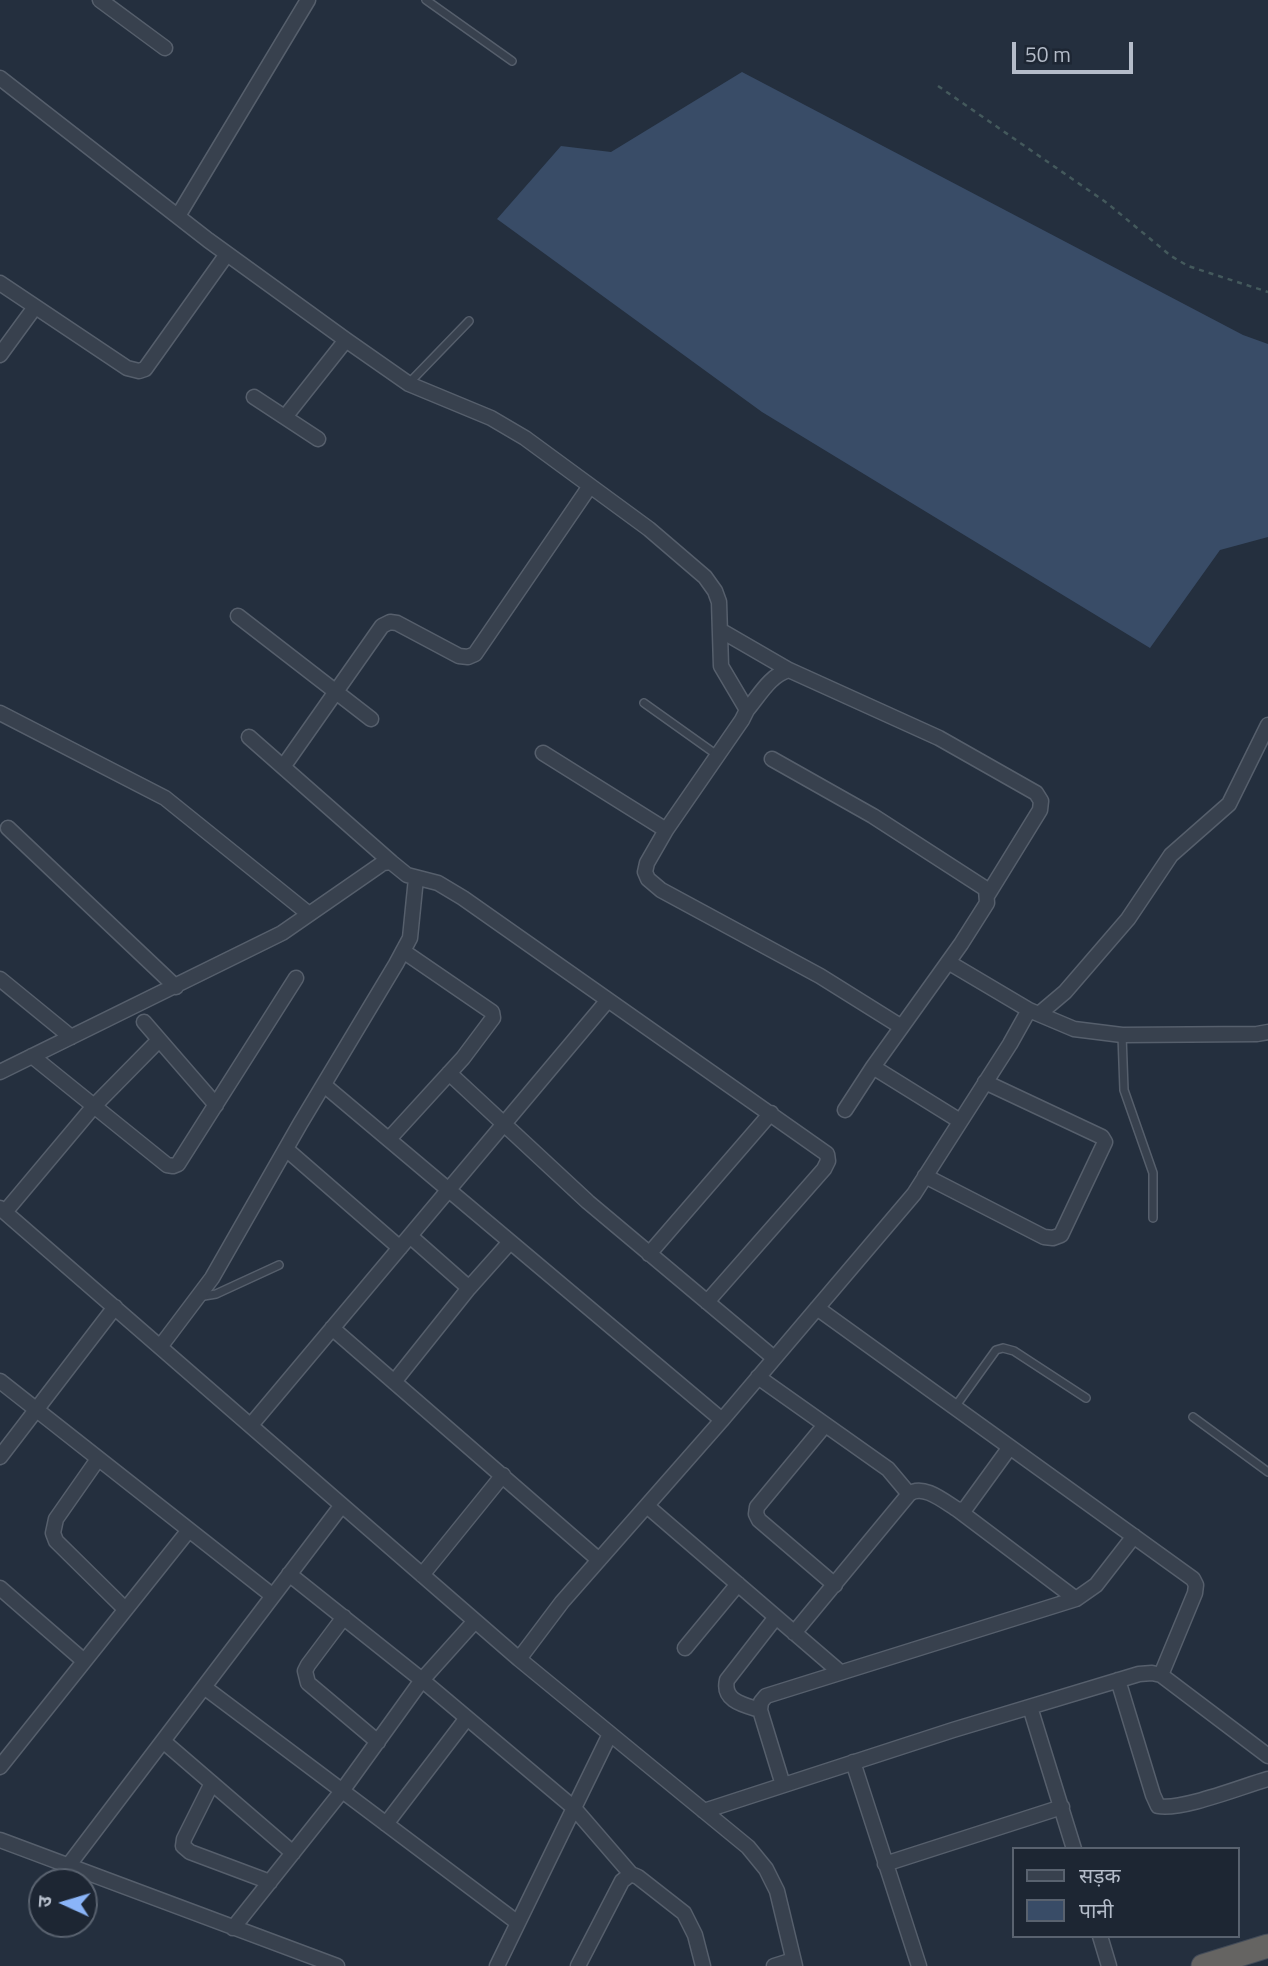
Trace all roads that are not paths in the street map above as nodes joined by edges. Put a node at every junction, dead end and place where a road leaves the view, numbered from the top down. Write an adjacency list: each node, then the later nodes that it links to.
1 (100, 0): 4 (street)
2 (308, 0): 7 (street)
3 (426, 0): 5 (lane)
4 (165, 48)
5 (512, 61)
6 (0, 78): 7 (street)
7 (178, 216): 8 (street)
8 (227, 254): 10 (street); 12 (street)
9 (0, 283): 10 (street)
10 (35, 307): 13 (street)
11 (469, 321): 14 (lane)
12 (346, 340): 14 (street); 16 (street)
13 (0, 355)
14 (409, 384): 18 (street)
15 (254, 397): 16 (street)
16 (285, 417): 17 (street)
17 (318, 439)
18 (590, 486): 20 (street); 22 (street)
19 (238, 616): 22 (street)
20 (720, 630): 21 (street); 24 (street)
21 (789, 670): 24 (street); 37 (street)
22 (336, 692): 26 (street); 32 (street)
23 (644, 703): 30 (lane)
24 (747, 710): 30 (street)
25 (0, 713): 38 (street)
26 (371, 719)
27 (1268, 725): 45 (street)
28 (248, 737): 32 (street)
29 (543, 753): 34 (street)
30 (717, 755): 34 (street)
31 (772, 759): 37 (street)
32 (283, 767): 35 (street)
33 (8, 828): 43 (street)
34 (666, 830): 47 (street)
35 (393, 864): 36 (street); 38 (street)
36 (411, 876): 39 (street); 44 (street)
37 (988, 895): 40 (street)
38 (309, 915): 43 (street)
39 (403, 951): 55 (street); 57 (street)
40 (948, 962): 45 (street); 47 (street)
41 (296, 978): 58 (street)
42 (0, 979): 50 (street)
43 (176, 987): 50 (street)
44 (608, 1000): 61 (street); 63 (street)
45 (1034, 1012): 49 (street); 56 (street)
46 (144, 1022): 51 (street)
47 (900, 1026): 53 (street)
48 (1268, 1032): 49 (street)
49 (1122, 1035): 69 (lane)
50 (71, 1037): 52 (street)
51 (159, 1040): 58 (street); 59 (street)
52 (32, 1056): 54 (street); 59 (street)
53 (873, 1067): 60 (street); 62 (street)
54 (0, 1072)
55 (450, 1073): 63 (street); 64 (street)
56 (985, 1082): 62 (street); 66 (street)
57 (324, 1085): 64 (street); 65 (street)
58 (216, 1105): 59 (street)
59 (94, 1106): 68 (street)
60 (845, 1110)
61 (771, 1113): 73 (street); 77 (street)
62 (960, 1122): 66 (street)
63 (505, 1125): 67 (street); 73 (street)
64 (389, 1139): 67 (street)
65 (286, 1149): 72 (street); 76 (street)
66 (925, 1176): 79 (street)
67 (450, 1190): 70 (street); 71 (street)
68 (2, 1210): 78 (street)
69 (1153, 1218)
70 (410, 1236): 72 (street); 75 (street)
71 (510, 1241): 75 (street); 90 (street)
72 (400, 1248): 80 (street)
73 (649, 1254): 77 (street)
74 (279, 1265): 76 (lane)
75 (469, 1287): 85 (street)
76 (198, 1297): 81 (street)
77 (707, 1302): 82 (street)
78 (115, 1307): 81 (street); 88 (street)
79 (817, 1308): 82 (street); 87 (street)
80 (332, 1328): 85 (street); 91 (street)
81 (160, 1347): 91 (street)
82 (774, 1358): 83 (street)
83 (758, 1377): 90 (street); 92 (street)
84 (0, 1381): 88 (street)
85 (394, 1382): 97 (street)
86 (1086, 1398): 87 (lane)
87 (955, 1407): 93 (street)
88 (36, 1410): 94 (street); 95 (street)
89 (1193, 1417): 96 (lane)
90 (722, 1420): 100 (street)
91 (251, 1425): 99 (street)
92 (824, 1426): 98 (street); 108 (street)
93 (1010, 1447): 101 (street); 103 (street)
94 (0, 1457)
95 (98, 1459): 102 (street); 112 (street)
96 (1268, 1472)
97 (503, 1475): 104 (street); 106 (street)
98 (909, 1494): 101 (street); 108 (street)
99 (342, 1505): 105 (street); 106 (street)
100 (647, 1506): 104 (street); 107 (street)
101 (958, 1510): 111 (street)
102 (189, 1530): 110 (street); 112 (street)
103 (1134, 1536): 111 (street); 121 (street)
104 (599, 1560): 118 (street)
105 (289, 1574): 110 (street); 113 (street)
106 (422, 1575): 115 (street)
107 (738, 1584): 114 (street); 117 (street)
108 (835, 1585): 116 (street)
109 (0, 1588): 119 (street)
110 (273, 1596): 124 (street)
111 (1076, 1599): 120 (street)
112 (125, 1609): 119 (street)
113 (344, 1617): 122 (street); 130 (street)
114 (776, 1617): 116 (street); 126 (street)
115 (475, 1620): 118 (street); 122 (street)
116 (794, 1633): 120 (street)
117 (685, 1648)
118 (519, 1659): 128 (street)
119 (83, 1661): 133 (street)
120 (841, 1672): 126 (street)
121 (1161, 1675): 123 (street); 131 (street)
122 (422, 1680): 127 (street); 130 (street)
123 (1118, 1680): 125 (street); 134 (street)
124 (204, 1687): 129 (street); 137 (street)
125 (1030, 1707): 132 (street); 138 (street)
126 (760, 1710): 136 (street)
127 (467, 1718): 139 (street); 141 (street)
128 (610, 1734): 139 (street); 140 (street)
129 (163, 1741): 135 (street); 146 (street)
130 (378, 1742): 137 (street)
131 (1268, 1756)
132 (853, 1762): 136 (street); 145 (street)
133 (0, 1767)
134 (1268, 1779)
135 (212, 1783): 144 (street); 148 (street)
136 (783, 1785): 140 (street)
137 (342, 1791): 141 (street); 144 (street)
138 (1062, 1807): 143 (street); 145 (street)
139 (574, 1808): 147 (street); 149 (street)
140 (704, 1811): 153 (street)
141 (386, 1824): 149 (street)
142 (0, 1840): 146 (street)
143 (1073, 1847)
144 (293, 1853): 148 (street)
145 (886, 1864): 159 (street)
146 (68, 1866): 150 (street)
147 (631, 1874): 156 (street); 157 (street)
148 (270, 1882): 150 (street)
149 (518, 1923): 155 (street)
150 (233, 1928): 154 (street)
151 (1101, 1938): 160 (street)
152 (1268, 1946): 161 (highway)
153 (794, 1963): 158 (street)
154 (337, 1966)
155 (497, 1966)
156 (578, 1966)
157 (703, 1966)
158 (774, 1966)
159 (919, 1966)
160 (1109, 1966)
161 (1203, 1966)

